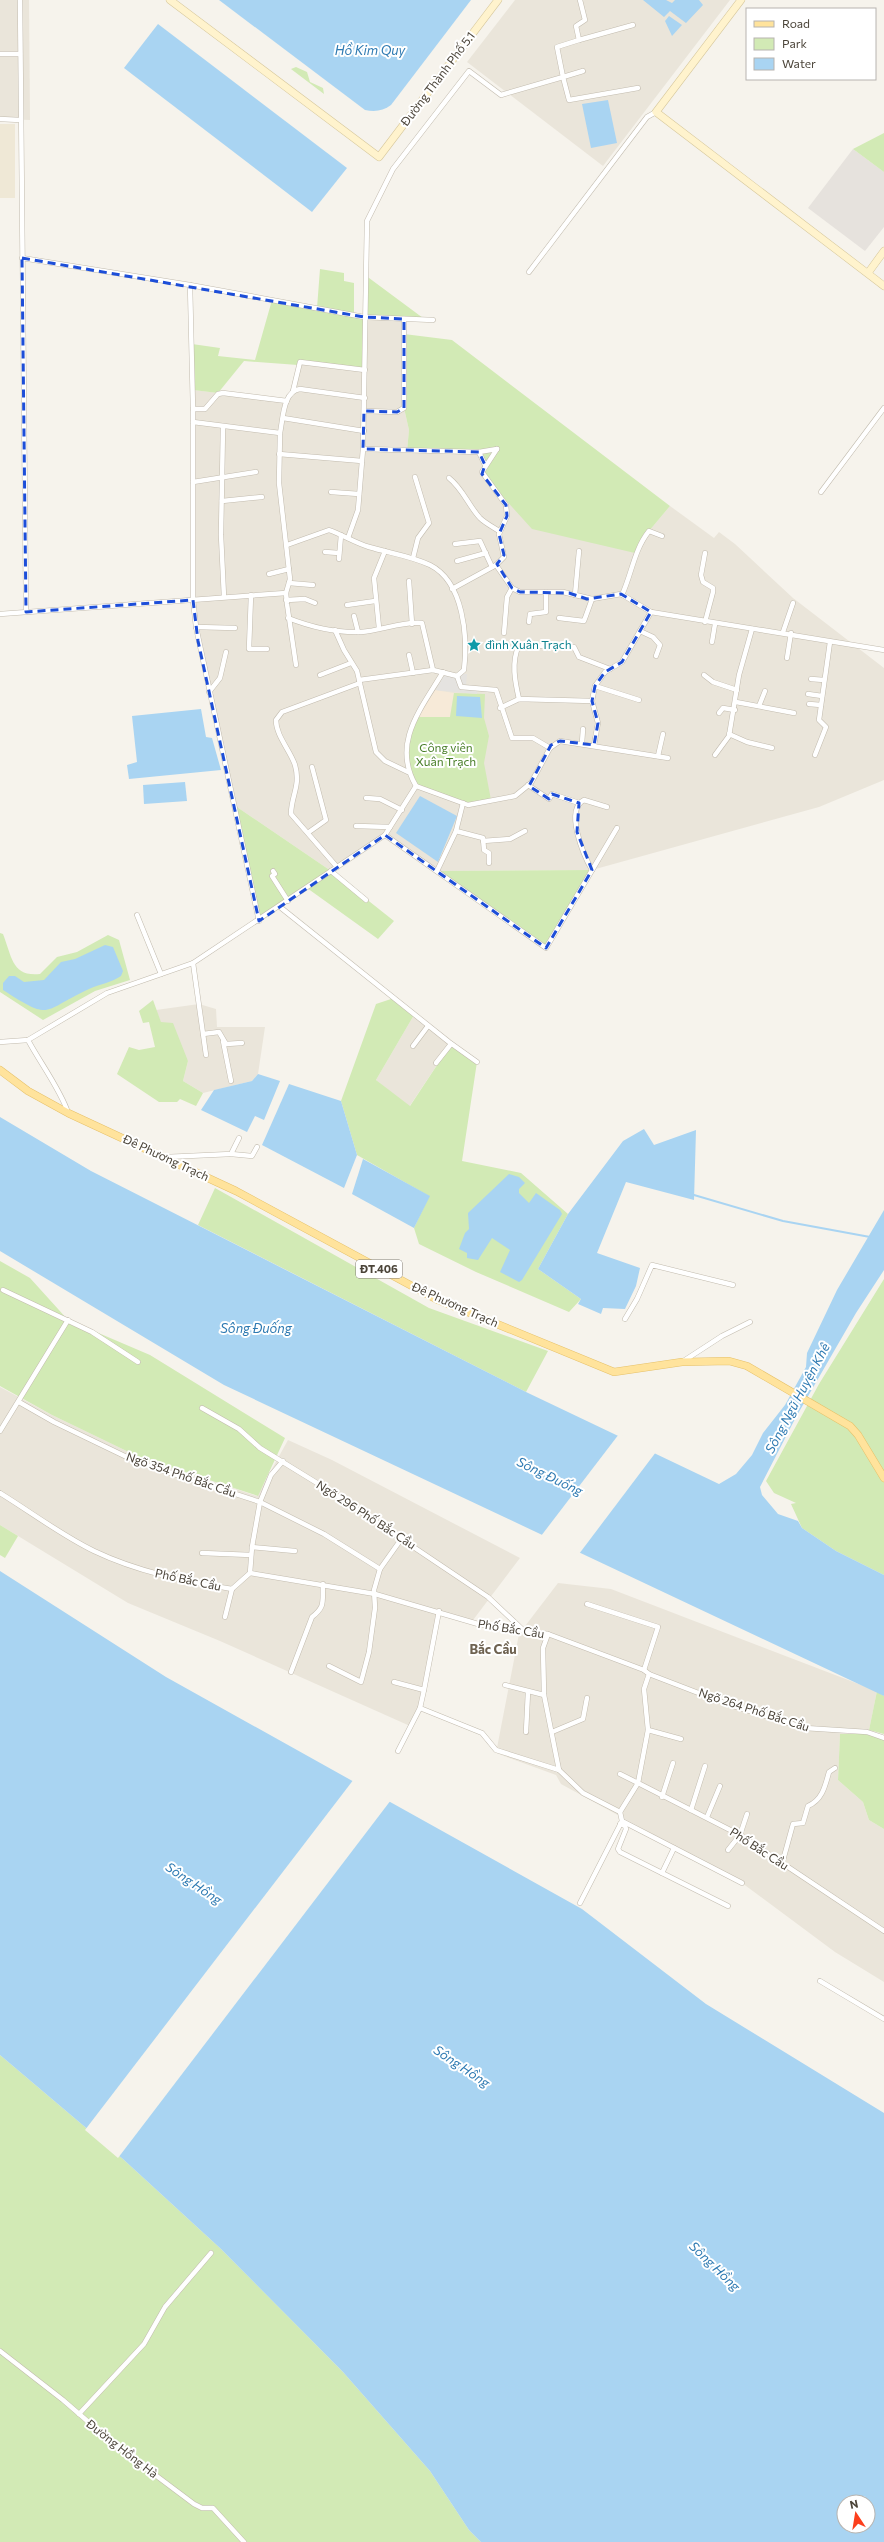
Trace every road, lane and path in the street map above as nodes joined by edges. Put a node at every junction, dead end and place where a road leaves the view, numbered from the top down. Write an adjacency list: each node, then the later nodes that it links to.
1 (20, 0): 9 (street)
2 (170, 0): 3 (street, Đường Thành Phố 5.1)
3 (498, 0)
4 (580, 0): 7 (street)
5 (741, 0): 13 (street)
6 (633, 25): 7 (street)
7 (580, 40): 11 (street)
8 (0, 54): 9 (street)
9 (20, 54): 15 (street)
10 (583, 71): 11 (street)
11 (563, 77): 12 (street); 22 (street)
12 (638, 88)
13 (656, 112): 18 (street); 19 (street)
14 (0, 119): 15 (street)
15 (20, 120): 17 (street)
16 (884, 251): 19 (street)
17 (22, 258): 20 (street); 88 (street)
18 (530, 272)
19 (868, 274): 21 (street)
20 (190, 285): 22 (street); 30 (street)
21 (884, 286)
22 (364, 317): 23 (street); 25 (street)
23 (404, 319): 24 (street); 31 (street)
24 (433, 320)
25 (365, 370): 26 (street); 27 (street)
26 (293, 390): 27 (street); 28 (street)
27 (365, 398): 31 (street)
28 (287, 401): 30 (street); 32 (street)
29 (884, 408): 48 (street)
30 (193, 409): 33 (street)
31 (364, 411): 35 (street)
32 (283, 418): 35 (street); 36 (street)
33 (193, 422): 34 (street); 46 (street)
34 (223, 427): 36 (street); 44 (street)
35 (364, 431): 37 (street)
36 (280, 433): 39 (street)
37 (363, 449): 38 (street); 40 (street)
38 (479, 452): 41 (street); 41 (street)
39 (279, 454): 40 (street); 57 (street)
40 (362, 461): 49 (street)
41 (484, 465): 52 (street)
42 (256, 472): 44 (street)
43 (415, 477): 64 (street)
44 (222, 478): 46 (street); 51 (street)
45 (449, 478): 52 (street)
46 (193, 482): 82 (street)
47 (331, 492): 49 (street)
48 (821, 492)
49 (359, 494): 55 (street)
50 (262, 497): 51 (street)
51 (222, 502): 80 (street)
52 (499, 530): 67 (street)
53 (341, 535): 55 (street); 57 (street); 61 (street)
54 (662, 536): 79 (street)
55 (348, 538): 59 (street)
56 (455, 544): 62 (street)
57 (287, 545): 68 (street)
58 (579, 550): 78 (street)
59 (385, 551): 64 (street); 84 (street)
60 (325, 552): 61 (street)
61 (339, 553): 65 (street)
62 (486, 553): 66 (street); 67 (street)
63 (705, 553): 95 (street)
64 (413, 558): 74 (street)
65 (339, 559)
66 (456, 561)
67 (494, 566): 73 (street); 74 (street)
68 (289, 569): 69 (street); 71 (street)
69 (269, 574)
70 (409, 581): 96 (street)
71 (290, 583): 72 (street); 76 (street)
72 (313, 585)
73 (512, 588): 75 (street); 106 (street)
74 (452, 589): 124 (street)
75 (546, 592): 78 (street); 94 (street)
76 (286, 593): 77 (street); 83 (street)
77 (251, 595): 80 (street); 110 (street)
78 (575, 595): 81 (street)
79 (622, 595): 81 (street); 89 (street)
80 (224, 597): 82 (street)
81 (592, 599): 93 (street)
82 (193, 600): 88 (street); 98 (street)
83 (286, 600): 85 (street); 92 (street)
84 (375, 601): 87 (street); 100 (street)
85 (315, 603)
86 (793, 603): 105 (street)
87 (347, 604)
88 (26, 612): 90 (street)
89 (651, 612): 95 (street); 103 (street)
90 (0, 614)
91 (354, 616): 104 (street)
92 (288, 618): 101 (street); 117 (street)
93 (559, 618)
94 (529, 622)
95 (705, 622): 97 (street)
96 (412, 624): 100 (street); 119 (street)
97 (715, 624): 102 (street); 108 (street)
98 (196, 627): 99 (street); 131 (street)
99 (235, 628)
100 (379, 628): 104 (street)
101 (335, 630): 104 (street); 116 (street)
102 (752, 630): 105 (street); 129 (street)
103 (640, 631): 114 (street); 118 (street)
104 (358, 632)
105 (783, 632): 107 (street)
106 (504, 633)
107 (791, 633): 109 (street); 115 (street)
108 (712, 642)
109 (830, 642): 111 (street); 126 (street)
110 (267, 649)
111 (884, 650)
112 (226, 652): 131 (street)
113 (409, 655): 121 (street)
114 (656, 656)
115 (787, 658)
116 (352, 663): 122 (street); 127 (street)
117 (296, 665)
118 (610, 669): 128 (street); 134 (street)
119 (433, 670): 120 (street); 121 (street)
120 (443, 672): 124 (street); 157 (street)
121 (413, 673): 127 (street)
122 (320, 675)
123 (704, 675): 129 (street)
124 (457, 676): 141 (street)
125 (811, 679): 126 (street)
126 (824, 680): 133 (street)
127 (360, 681): 157 (street); 170 (street)
128 (595, 686): 135 (street); 136 (street)
129 (737, 690): 137 (street)
130 (765, 691): 140 (street)
131 (209, 692): 183 (street)
132 (808, 694): 133 (street)
133 (822, 696): 139 (street)
134 (519, 699): 136 (street); 141 (street)
135 (639, 700)
136 (592, 701): 149 (street)
137 (736, 702): 140 (street); 142 (street)
138 (809, 704): 139 (street)
139 (821, 705): 153 (street)
140 (759, 706): 144 (street)
141 (500, 708): 150 (street)
142 (735, 710): 143 (street); 147 (street)
143 (719, 713)
144 (794, 713)
145 (584, 729): 148 (street)
146 (663, 734): 154 (street)
147 (729, 734): 151 (street); 152 (street)
148 (582, 743): 149 (street); 150 (street)
149 (594, 745): 154 (street)
150 (550, 748): 158 (street)
151 (772, 748)
152 (715, 755)
153 (815, 755)
154 (658, 756): 155 (street)
155 (668, 758)
156 (312, 767): 170 (street)
157 (408, 772): 159 (street)
158 (528, 785): 161 (street); 162 (street)
159 (416, 786): 161 (street); 164 (street)
160 (366, 798): 164 (street)
161 (463, 803): 168 (street)
162 (578, 803): 163 (street); 175 (street)
163 (607, 807)
164 (402, 810): 166 (street)
165 (356, 826): 166 (street)
166 (390, 827): 171 (street)
167 (617, 828): 175 (street)
168 (456, 831): 172 (street); 178 (street)
169 (525, 831): 172 (street)
170 (309, 832): 174 (street)
171 (385, 835): 174 (street); 178 (street)
172 (483, 841): 173 (street)
173 (489, 863)
174 (337, 867): 177 (street)
175 (592, 870): 178 (street)
176 (273, 871): 180 (street)
177 (331, 871): 179 (street); 180 (street)
178 (437, 871)
179 (366, 900)
180 (288, 901): 181 (street)
181 (280, 907): 183 (street); 186 (street)
182 (137, 915): 185 (street)
183 (259, 920): 184 (street)
184 (193, 963): 185 (street); 187 (street)
185 (161, 974): 188 (street)
186 (428, 1026): 192 (street); 193 (street)
187 (203, 1034): 189 (street); 194 (street)
188 (28, 1040): 190 (street); 199 (street)
189 (223, 1041): 191 (street); 198 (street)
190 (0, 1042)
191 (242, 1043)
192 (451, 1044): 195 (street); 196 (street)
193 (414, 1046)
194 (206, 1056)
195 (477, 1062)
196 (436, 1063)
197 (0, 1070): 199 (main road, Đê Phương Trạch / ĐT.406)
198 (231, 1081)
199 (68, 1113): 203 (main road, Đê Phương Trạch / ĐT.406)
200 (239, 1138): 202 (street)
201 (258, 1147): 202 (street)
202 (231, 1154): 203 (street)
203 (164, 1157): 210 (main road, Đê Phương Trạch / ĐT.406)
204 (732, 1285): 206 (street)
205 (3, 1290): 207 (street)
206 (625, 1318)
207 (68, 1320): 209 (street); 211 (street)
208 (750, 1322): 210 (street)
209 (138, 1362)
210 (682, 1362): 215 (main road, Đê Phương Trạch / ĐT.406)
211 (19, 1402): 213 (street); 217 (street, Ngõ 354 Phố Bắc Cầu)
212 (202, 1408): 214 (street, Ngõ 296 Phố Bắc Cầu)
213 (0, 1431)
214 (283, 1461): 217 (street); 218 (street, Ngõ 296 Phố Bắc Cầu)
215 (884, 1478)
216 (0, 1493): 226 (street, Phố Bắc Cầu)
217 (260, 1502): 219 (street); 223 (street, Ngõ 354 Phố Bắc Cầu)
218 (402, 1538): 223 (street); 231 (street, Ngõ 296 Phố Bắc Cầu)
219 (252, 1547): 220 (street); 222 (street)
220 (295, 1551)
221 (202, 1553): 222 (street)
222 (251, 1555): 224 (street)
223 (380, 1569): 227 (street)
224 (250, 1574): 225 (street, Phố Bắc Cầu); 226 (street, Phố Bắc Cầu)
225 (323, 1584): 227 (street, Phố Bắc Cầu); 235 (street)
226 (232, 1589): 230 (street)
227 (375, 1594): 229 (street, Phố Bắc Cầu); 233 (street)
228 (587, 1604): 234 (street)
229 (439, 1611): 231 (street, Phố Bắc Cầu); 239 (street)
230 (225, 1617)
231 (523, 1630): 232 (street, Phố Bắc Cầu)
232 (548, 1634): 234 (street, Phố Bắc Cầu); 241 (street)
233 (329, 1666)
234 (644, 1670): 236 (street, Phố Bắc Cầu)
235 (291, 1672)
236 (649, 1674): 244 (street); 247 (street, Ngõ 264 Phố Bắc Cầu)
237 (394, 1682): 239 (street)
238 (505, 1685): 240 (street)
239 (424, 1690): 243 (street)
240 (528, 1692): 241 (street); 245 (street)
241 (544, 1695): 246 (street)
242 (587, 1698): 246 (street)
243 (420, 1708): 249 (street); 253 (street)
244 (648, 1730): 248 (street); 255 (street)
245 (526, 1732)
246 (552, 1732): 253 (street)
247 (884, 1738)
248 (681, 1739)
249 (398, 1751)
250 (674, 1763): 257 (street)
251 (705, 1766): 258 (street)
252 (835, 1768): 266 (street)
253 (559, 1770): 259 (street)
254 (620, 1774): 255 (street, Phố Bắc Cầu)
255 (638, 1783): 257 (street, Phố Bắc Cầu); 259 (street)
256 (720, 1786): 261 (street)
257 (662, 1797): 258 (street, Phố Bắc Cầu)
258 (691, 1810): 261 (street, Phố Bắc Cầu)
259 (620, 1812): 262 (street)
260 (747, 1814): 263 (street)
261 (707, 1817): 263 (street, Phố Bắc Cầu)
262 (621, 1822): 264 (street); 267 (street); 269 (street)
263 (740, 1835): 265 (street); 266 (street, Phố Bắc Cầu)
264 (674, 1848): 267 (street); 268 (street)
265 (728, 1850)
266 (782, 1864): 271 (street, Phố Bắc Cầu)
267 (662, 1873): 270 (street)
268 (742, 1882)
269 (580, 1903)
270 (728, 1906)
271 (884, 1930)
272 (820, 1981): 273 (street)
273 (884, 2019)
274 (212, 2253): 276 (street)
275 (0, 2351): 276 (street, Đường Hồng Hà)
276 (79, 2414): 277 (street, Đường Hồng Hà)
277 (244, 2542)

